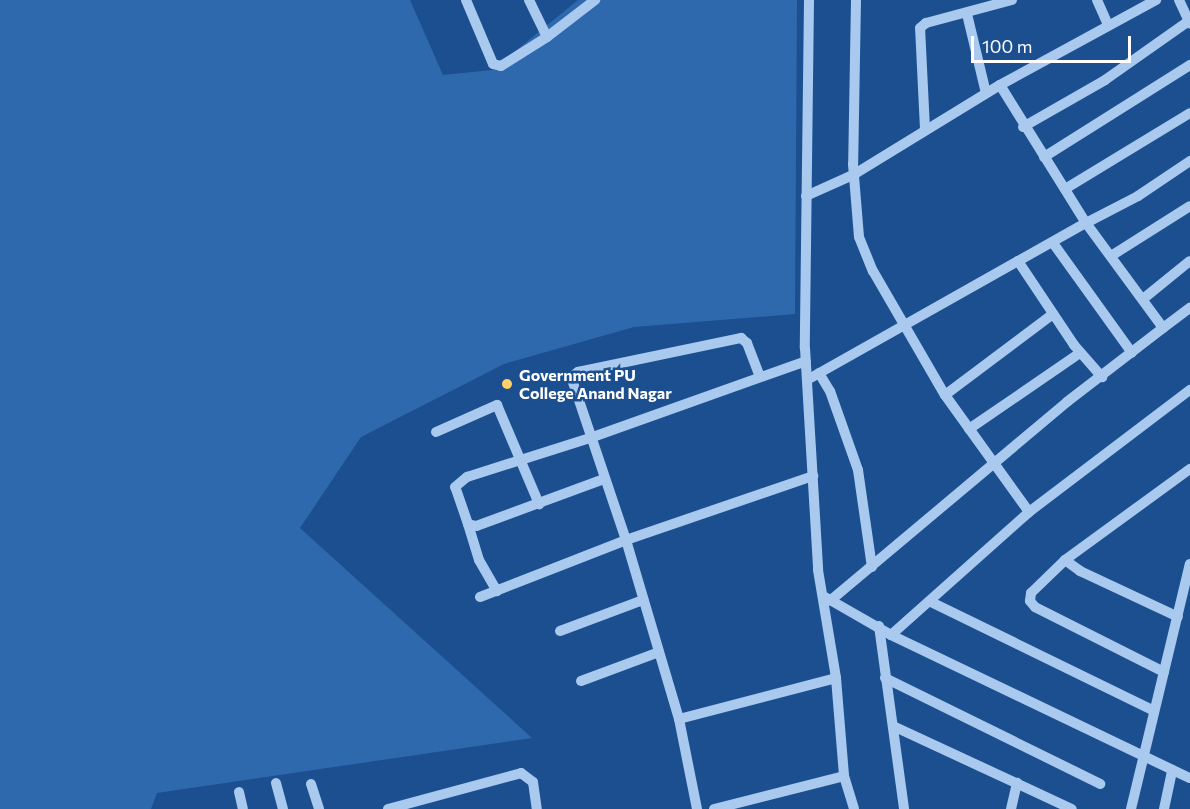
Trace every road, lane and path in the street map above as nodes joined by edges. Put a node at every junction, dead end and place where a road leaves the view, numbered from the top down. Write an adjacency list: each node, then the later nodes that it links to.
1 (466, 0): 13 (street)
2 (529, 0): 13 (street)
3 (595, 0): 13 (street)
4 (809, 0): 24 (street)
5 (856, 0): 22 (street)
6 (1011, 0): 10 (street)
7 (1097, 0): 12 (street)
8 (1156, 0): 12 (street)
9 (1179, 0): 11 (street)
10 (967, 14): 16 (street); 19 (street)
11 (1190, 22): 18 (street)
12 (1108, 25): 15 (street)
13 (547, 38)
14 (1190, 65): 20 (street)
15 (999, 86): 16 (street); 18 (street)
16 (986, 93): 19 (street)
17 (1190, 113): 23 (street)
18 (1023, 127): 20 (street)
19 (925, 129): 22 (street)
20 (1044, 157): 23 (street)
21 (1190, 161): 26 (street)
22 (853, 175): 24 (street); 34 (street)
23 (1065, 189): 26 (street)
24 (806, 196): 38 (street)
25 (1190, 206): 28 (street)
26 (1086, 223): 27 (street); 28 (street)
27 (1053, 243): 29 (street); 37 (street)
28 (1112, 256): 31 (street)
29 (1018, 261): 33 (street); 34 (street)
30 (1190, 261): 31 (street)
31 (1143, 299): 35 (street)
32 (1190, 308): 35 (street)
33 (1053, 314): 36 (street); 44 (street)
34 (902, 324): 39 (street); 44 (street)
35 (1163, 328): 37 (street)
36 (1080, 352): 41 (street); 45 (street)
37 (1132, 353): 41 (street)
38 (806, 361): 40 (street); 42 (street)
39 (819, 373): 42 (street); 59 (street)
40 (760, 377): 47 (street); 47 (street)
41 (1102, 377): 49 (street)
42 (807, 380): 51 (street)
43 (1190, 390): 54 (street)
44 (945, 395): 45 (street)
45 (969, 429): 49 (street)
46 (436, 432): 48 (street)
47 (590, 438): 48 (street); 52 (street)
48 (520, 458): 53 (street); 55 (street)
49 (994, 466): 54 (street); 59 (street)
50 (1190, 469): 57 (street)
51 (813, 476): 56 (street); 62 (street)
52 (604, 479): 53 (street); 56 (street)
53 (539, 504): 55 (street)
54 (1029, 512): 64 (street)
55 (468, 524): 60 (street)
56 (626, 540): 60 (street); 63 (street)
57 (1065, 560): 65 (street); 70 (street)
58 (1190, 564): 65 (street)
59 (872, 567): 62 (street)
60 (497, 591): 61 (street)
61 (480, 597)
62 (826, 598): 66 (street); 71 (street)
63 (643, 600): 67 (street); 69 (street)
64 (931, 602): 68 (street); 74 (street)
65 (1178, 617): 70 (street)
66 (879, 626): 68 (street); 72 (street)
67 (560, 631)
68 (891, 635): 77 (street)
69 (659, 652): 73 (street); 75 (street)
70 (1164, 672): 74 (street)
71 (836, 678): 75 (street); 79 (street)
72 (885, 678): 76 (street); 84 (street)
73 (582, 681)
74 (1154, 711): 77 (street)
75 (679, 719): 95 (street)
76 (893, 726): 83 (street); 98 (street)
77 (1143, 756): 78 (street); 101 (street)
78 (1172, 770): 80 (street); 102 (street)
79 (844, 776): 96 (street); 97 (street)
80 (1190, 778)
81 (276, 783): 90 (street)
82 (312, 783): 91 (street)
83 (1017, 783): 87 (street); 99 (street)
84 (1100, 784)
85 (239, 792): 89 (street)
86 (443, 797): 88 (street); 93 (street); 94 (street)
87 (1057, 805): 100 (street)
88 (400, 808): 92 (street)
89 (243, 809)
90 (282, 809)
91 (319, 809)
92 (388, 809)
93 (445, 809)
94 (537, 809)
95 (697, 809)
96 (714, 809)
97 (854, 809)
98 (904, 809)
99 (1011, 809)
100 (1072, 809)
101 (1131, 809)
102 (1164, 809)

